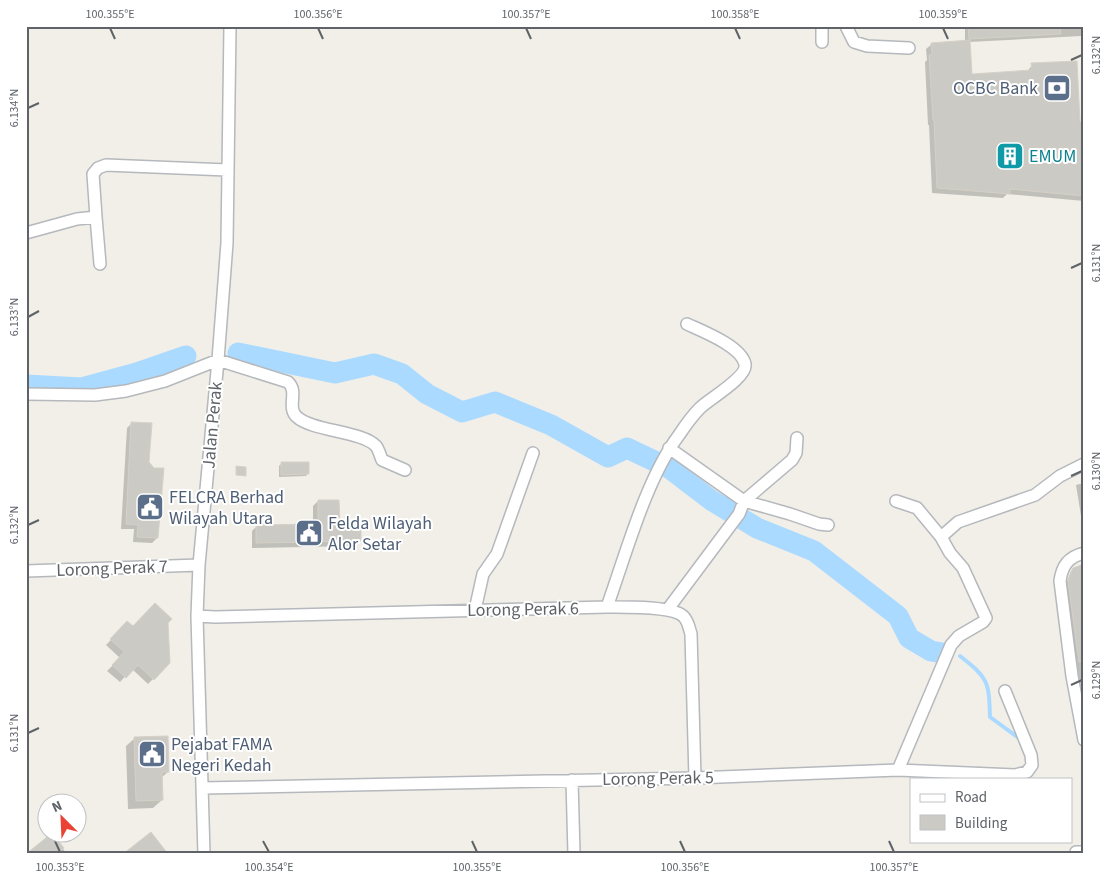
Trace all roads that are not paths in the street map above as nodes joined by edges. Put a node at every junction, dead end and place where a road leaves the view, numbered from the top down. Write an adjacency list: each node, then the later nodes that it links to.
1 (230, 26): 6 (street, Jalan Perak)
2 (822, 26): 4 (street)
3 (846, 26): 5 (street)
4 (822, 42)
5 (909, 48)
6 (227, 170): 7 (street); 11 (street, Jalan Perak)
7 (96, 217): 8 (street); 9 (street)
8 (26, 233)
9 (100, 264)
10 (687, 324): 14 (street)
11 (218, 360): 12 (street); 17 (street); 23 (street, Jalan Perak)
12 (26, 394)
13 (797, 438): 18 (street)
14 (669, 448): 18 (street); 25 (street)
15 (533, 453): 27 (street)
16 (1084, 464): 21 (street)
17 (405, 470)
18 (744, 501): 20 (street); 26 (street)
19 (896, 501): 21 (street)
20 (828, 525)
21 (941, 537): 31 (street)
22 (1084, 552): 30 (street)
23 (199, 565): 24 (street, Lorong Perak 7); 28 (street, Jalan Perak)
24 (26, 571)
25 (608, 607): 26 (street, Lorong Perak 6); 27 (street, Lorong Perak 6)
26 (668, 609): 32 (street)
27 (476, 610): 28 (street, Lorong Perak 6)
28 (197, 616): 34 (street, Jalan Perak)
29 (1005, 691): 31 (street, Lorong Perak 5)
30 (1084, 740)
31 (898, 770): 32 (street, Lorong Perak 5)
32 (695, 778): 33 (street, Lorong Perak 5)
33 (572, 780): 34 (street, Lorong Perak 5); 36 (street)
34 (202, 788): 35 (street, Jalan Perak)
35 (204, 854)
36 (574, 854)

